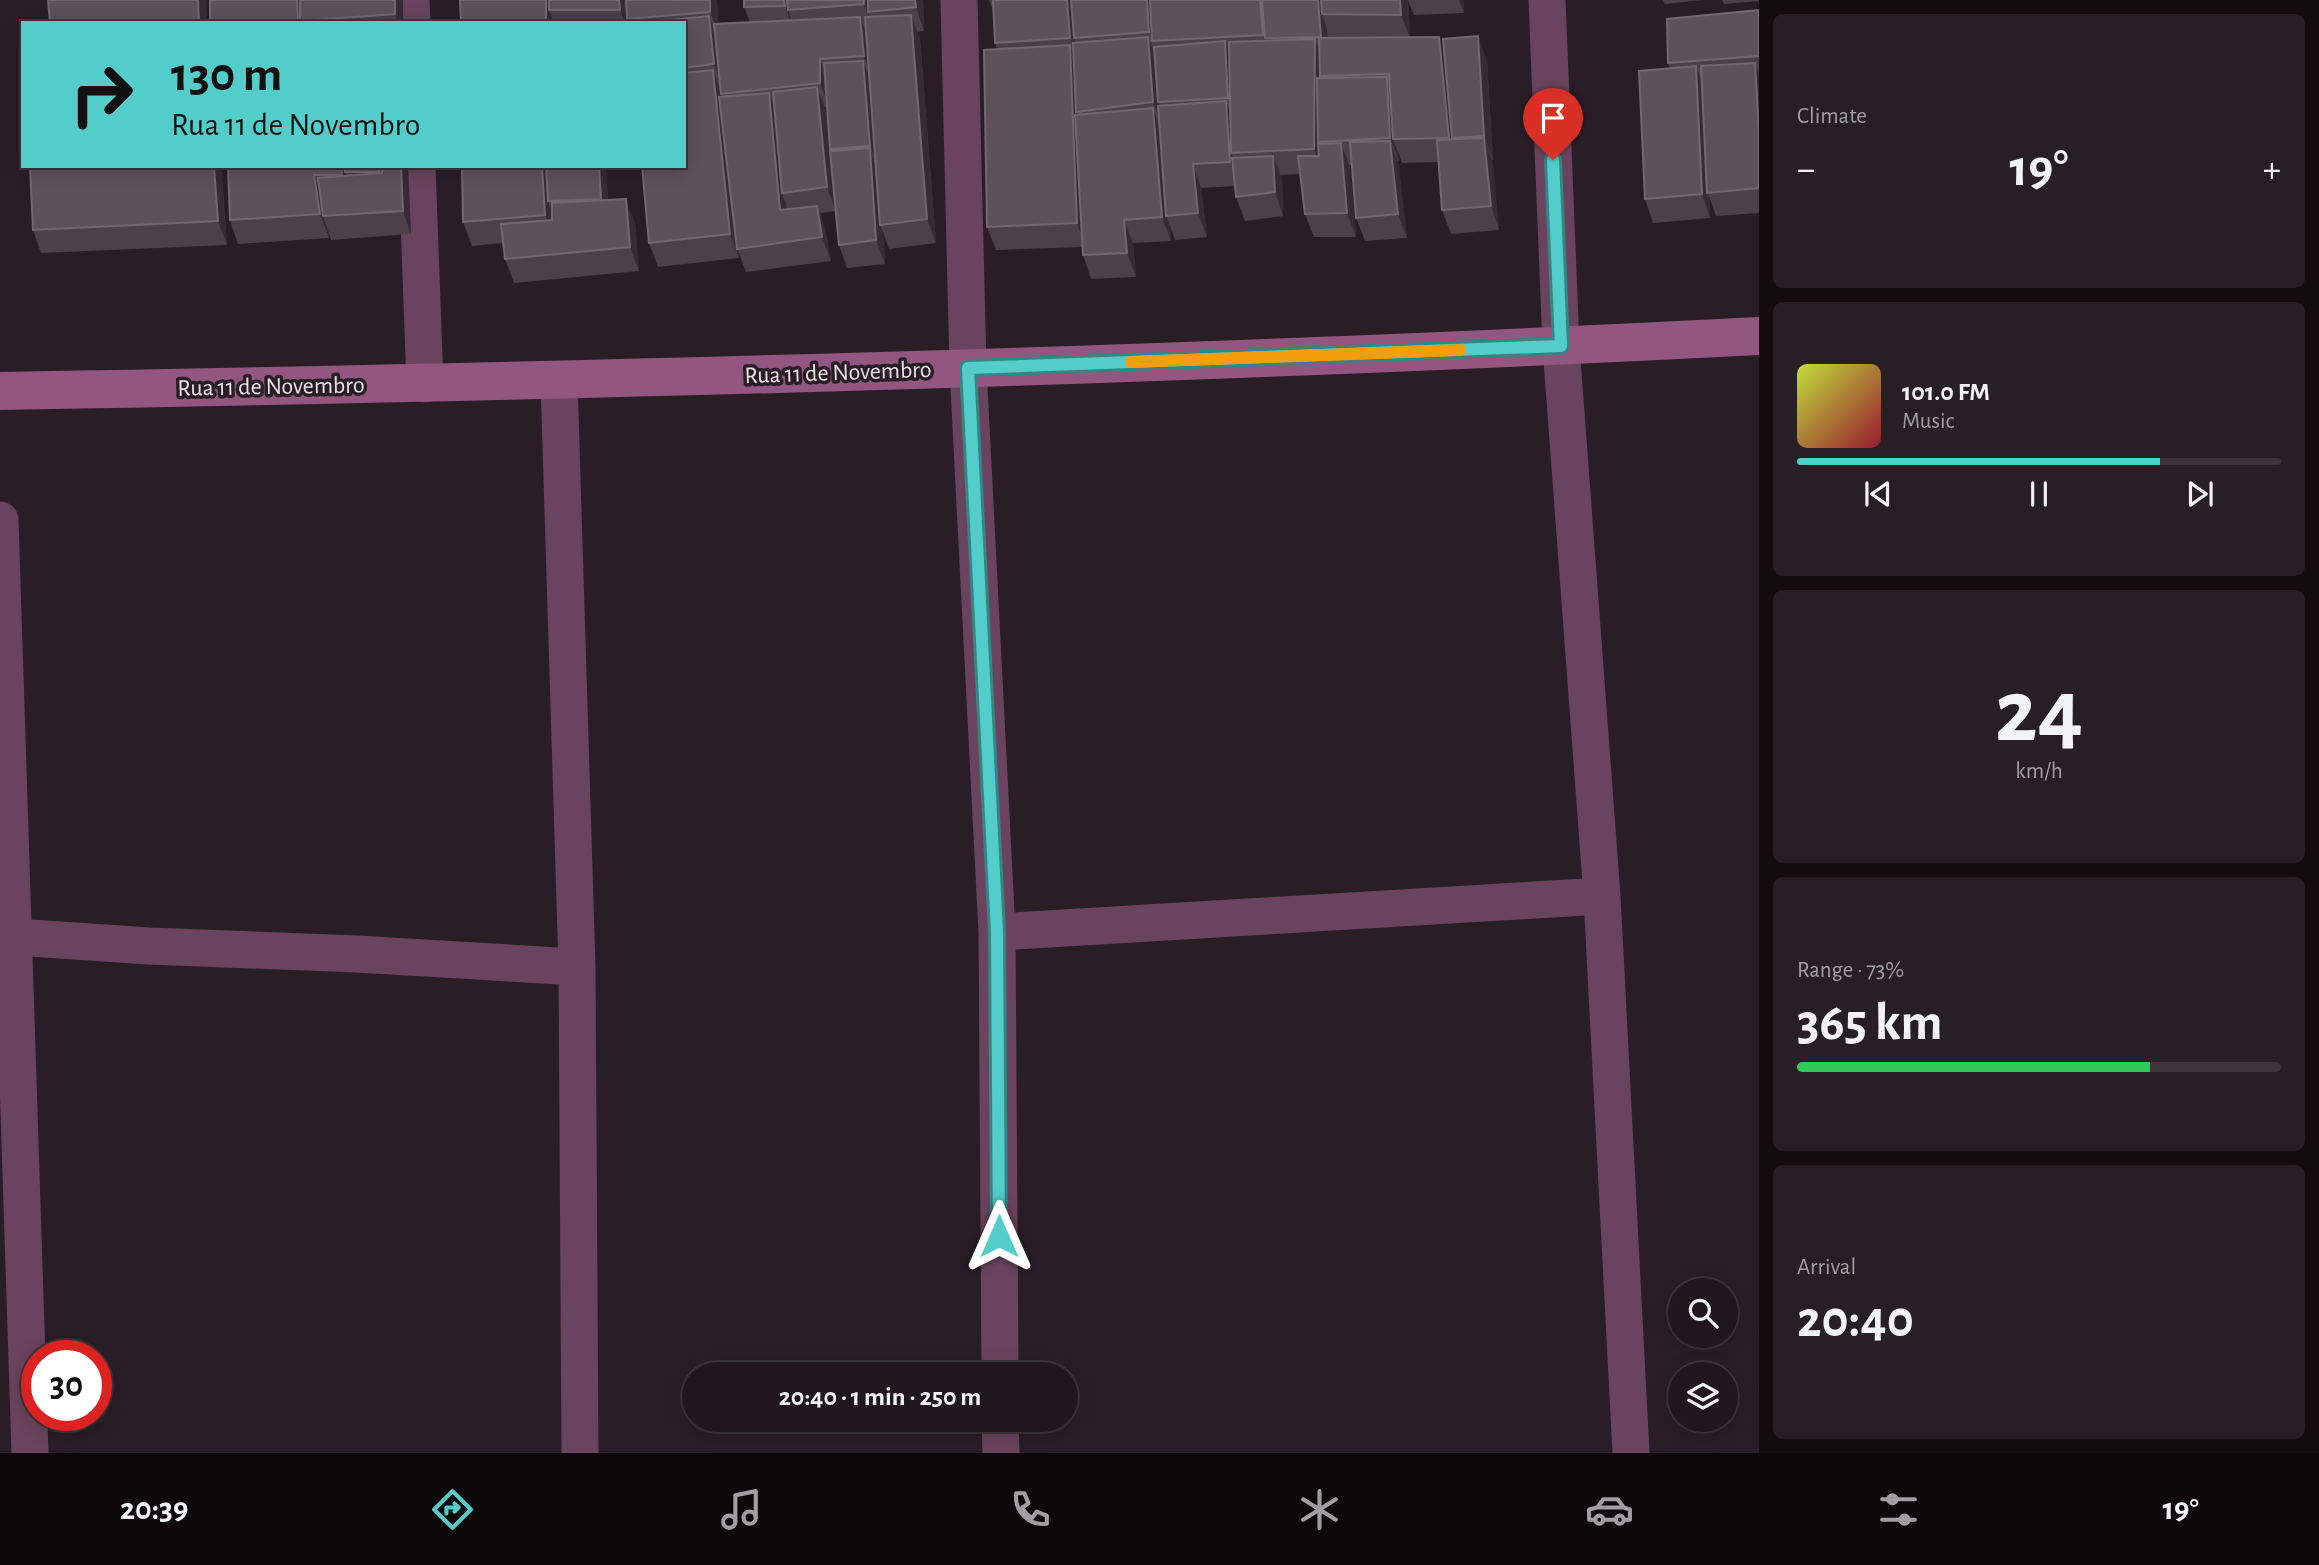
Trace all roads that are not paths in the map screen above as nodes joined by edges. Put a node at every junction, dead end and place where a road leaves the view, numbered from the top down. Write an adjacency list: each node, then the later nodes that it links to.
1 (411, 0): 4 (street)
2 (959, 0): 8 (street)
3 (1547, 0): 7 (street)
4 (412, 21)
5 (417, 168): 10 (street)
6 (1759, 335): 7 (main road, Rua 11 de Novembro)
7 (1561, 346): 8 (main road, Rua 11 de Novembro); 13 (street)
8 (968, 368): 9 (main road, Rua 11 de Novembro); 14 (street)
9 (559, 380): 10 (main road, Rua 11 de Novembro); 16 (street)
10 (425, 384): 11 (main road, Rua 11 de Novembro)
11 (0, 391)
12 (0, 520): 15 (street)
13 (1602, 897): 14 (street); 22 (street)
14 (997, 932): 17 (street)
15 (7, 935): 16 (street); 19 (street)
16 (577, 967): 20 (street)
17 (1000, 1362)
18 (1000, 1432): 21 (street)
19 (30, 1453)
20 (580, 1453)
21 (1001, 1453)
22 (1631, 1453)

